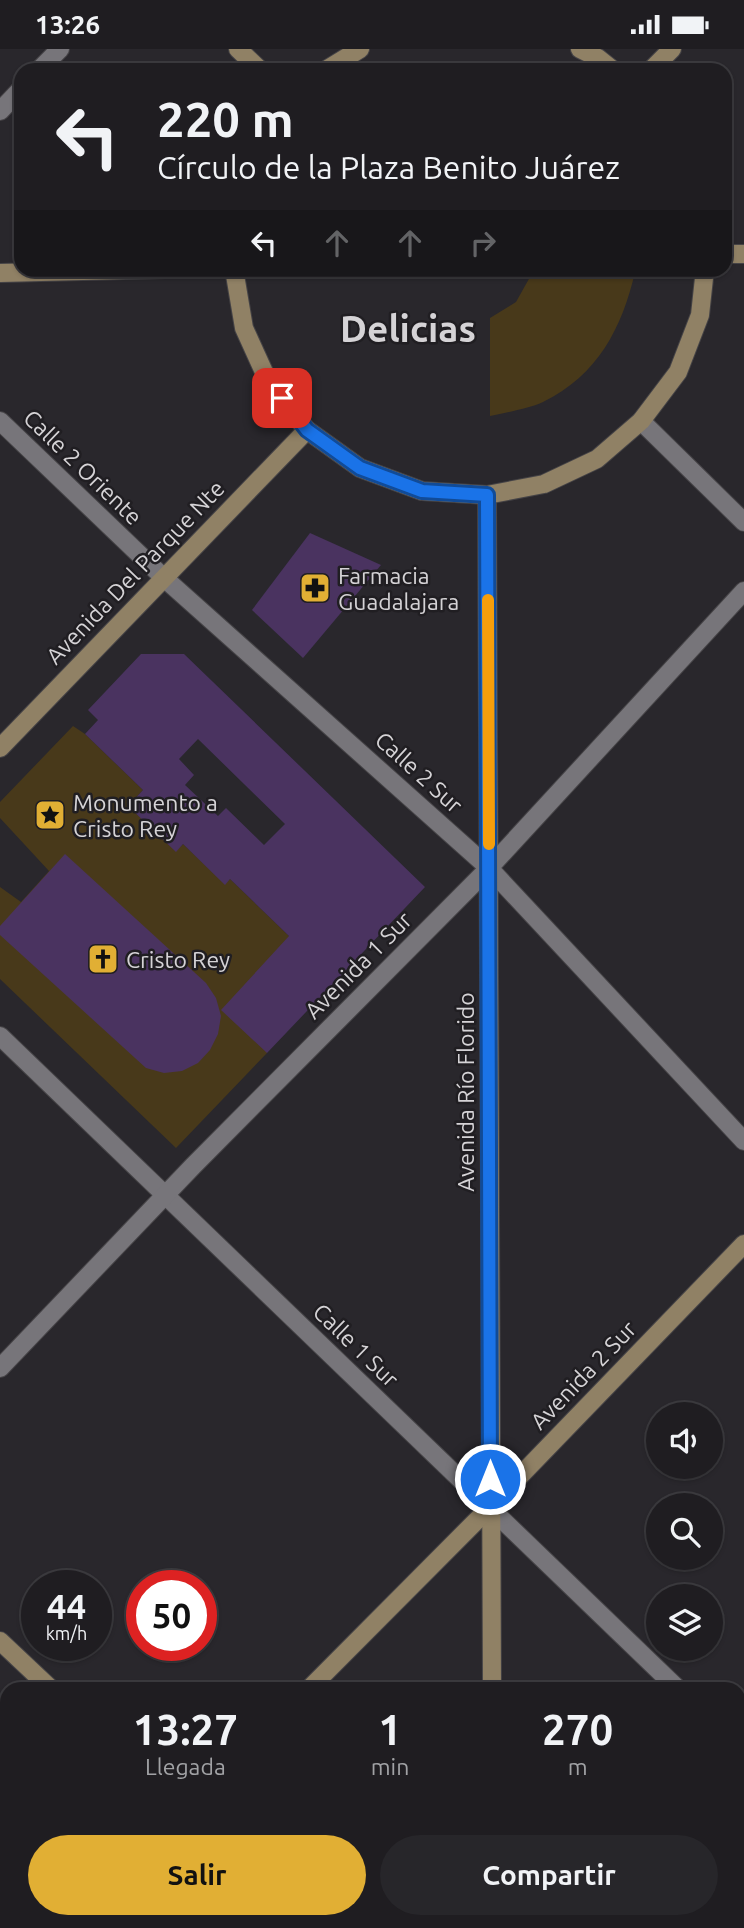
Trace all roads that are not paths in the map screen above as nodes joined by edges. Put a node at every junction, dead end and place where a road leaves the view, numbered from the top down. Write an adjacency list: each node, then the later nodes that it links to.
1 (60, 49): 6 (street)
2 (238, 49): 7 (main road)
3 (360, 49): 8 (main road)
4 (580, 49): 9 (main road)
5 (673, 49): 10 (main road)
6 (46, 63)
7 (253, 63)
8 (337, 63)
9 (604, 63)
10 (658, 63)
11 (14, 96): 12 (street)
12 (0, 111)
13 (235, 277): 17 (main road)
14 (704, 277): 16 (main road)
15 (0, 421): 20 (street, Calle 2 Oriente)
16 (642, 422): 18 (main road); 19 (street)
17 (307, 430): 18 (main road); 20 (main road, Avenida Del Parque Nte)
18 (487, 495): 23 (main road, Avenida Río Florido)
19 (744, 522)
20 (163, 577): 22 (main road, Avenida Del Parque Nte); 23 (street, Calle 2 Sur)
21 (744, 591): 23 (street, Avenida 1 Sur)
22 (0, 748)
23 (489, 867): 25 (street, Calle 2 Sur); 26 (street, Avenida 1 Sur); 29 (main road, Avenida Río Florido)
24 (0, 1036): 26 (street, Calle 1 Sur)
25 (744, 1141)
26 (165, 1195): 28 (street, Avenida 1 Sur); 29 (street, Calle 1 Sur)
27 (744, 1244): 29 (main road, Avenida 2 Sur)
28 (0, 1368)
29 (490, 1507): 32 (main road, Avenida 2 Sur); 33 (main road, Avenida Río Florido); 34 (street, Calle 1 Sur)
30 (0, 1641): 31 (main road)
31 (44, 1682)
32 (316, 1682)
33 (492, 1682)
34 (671, 1682)

